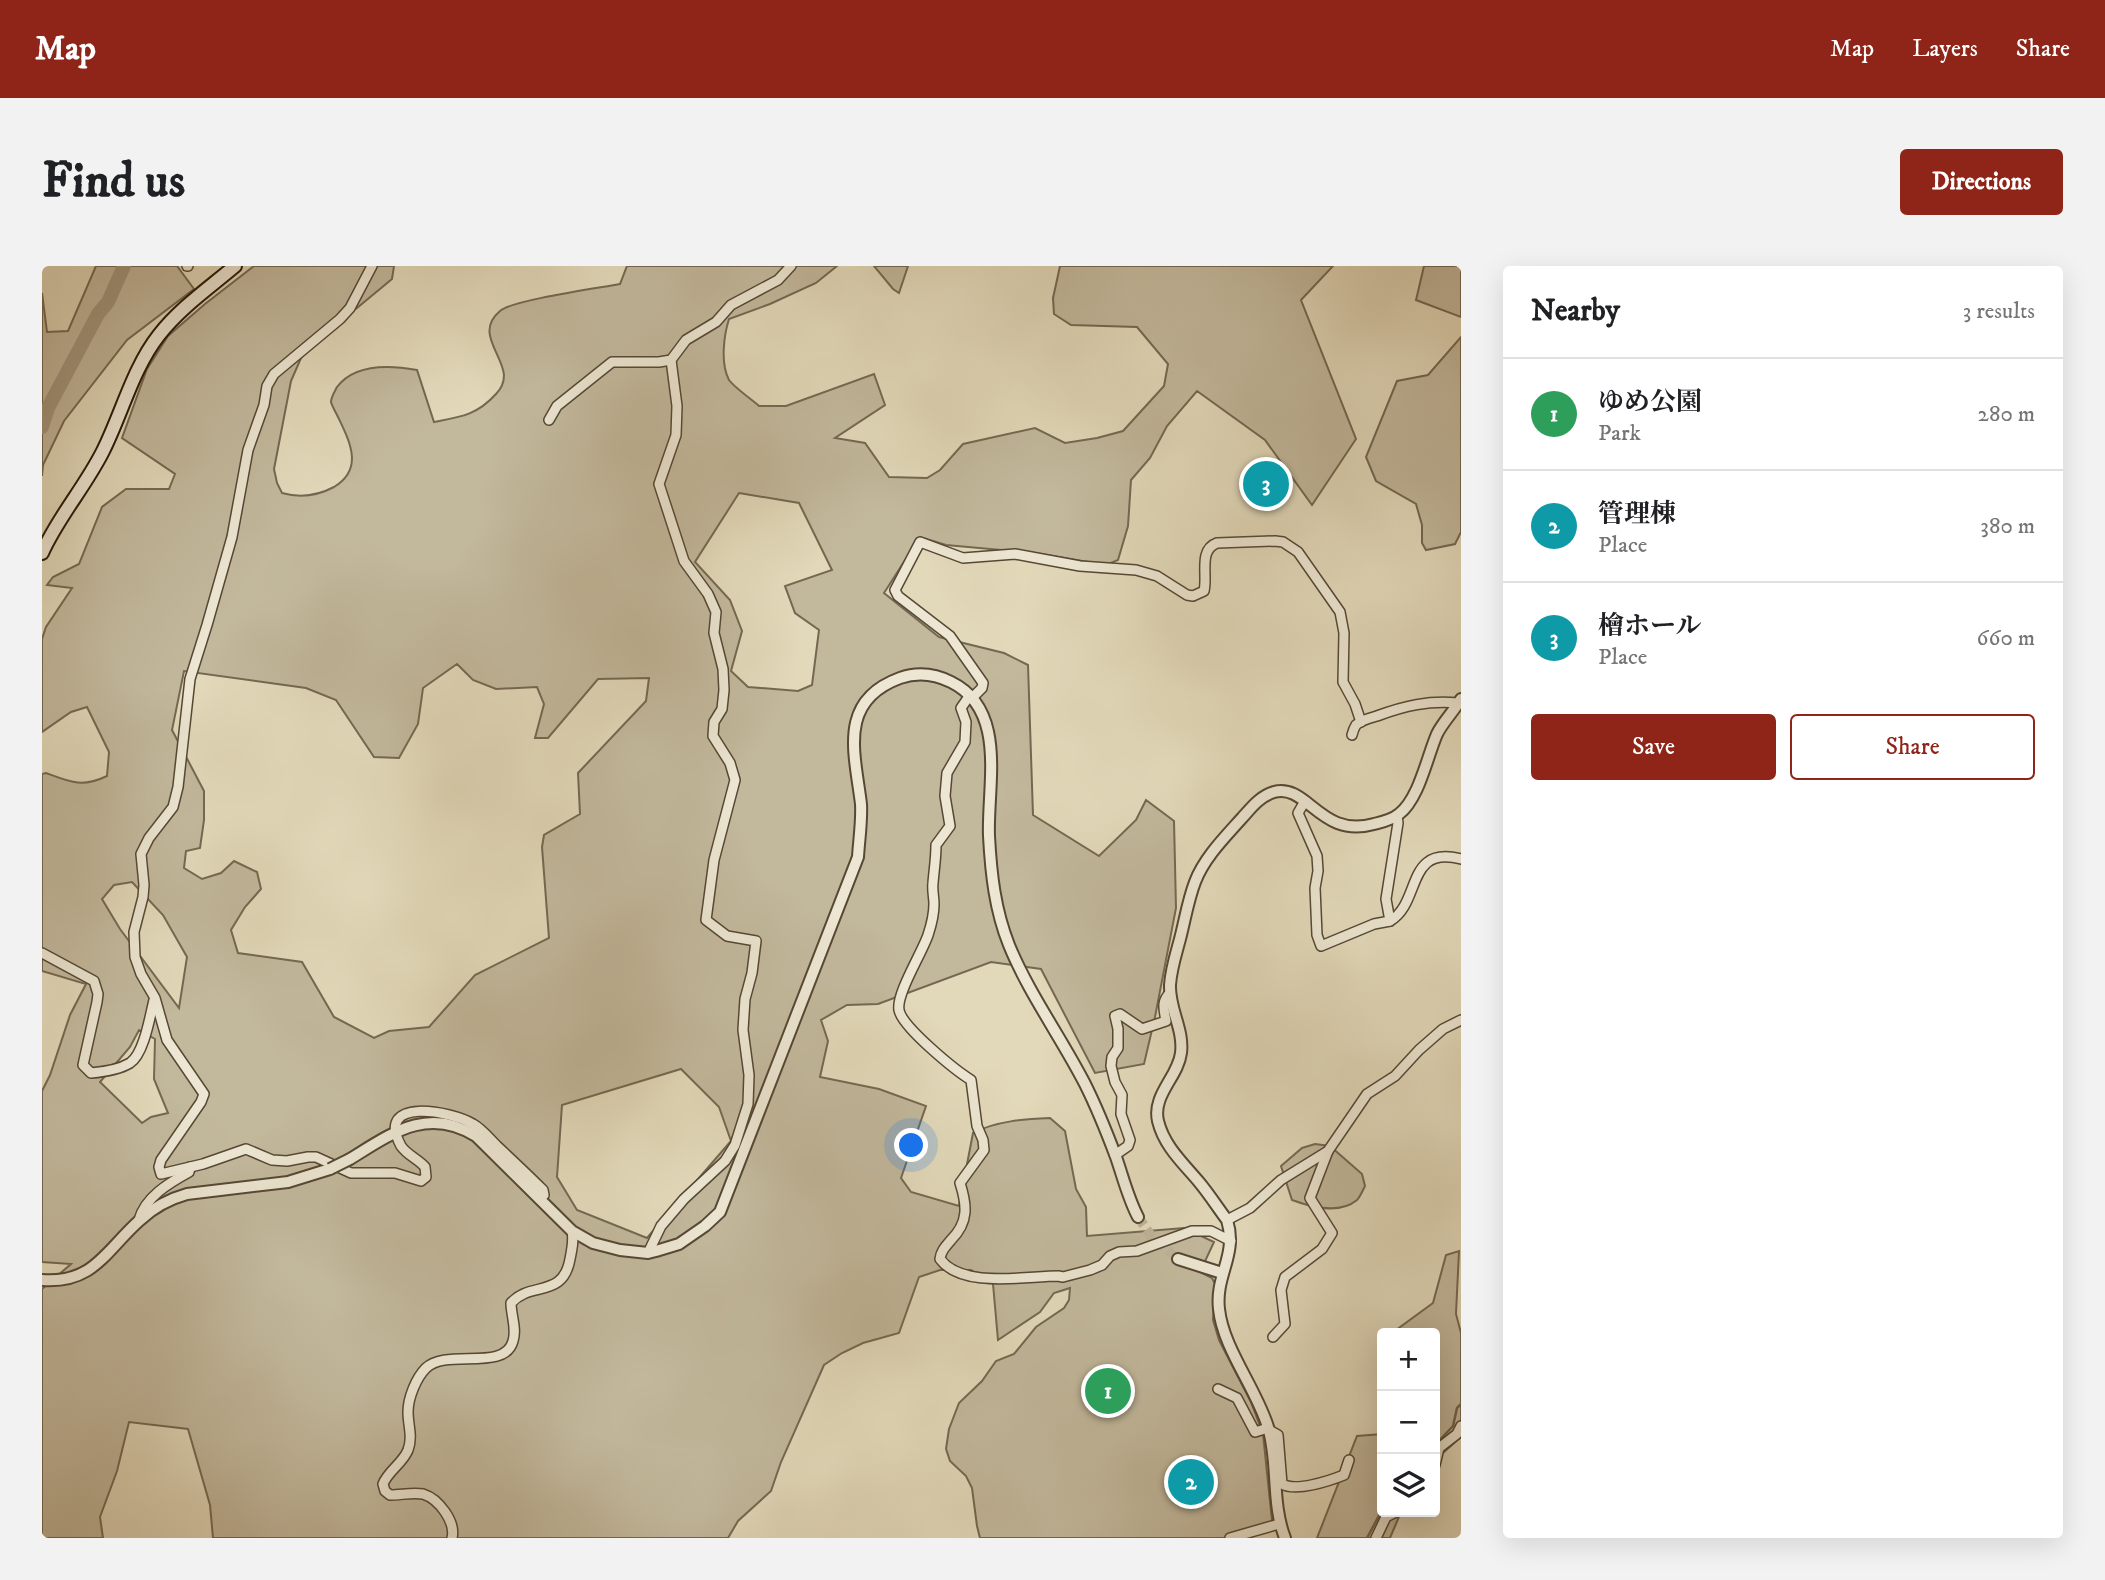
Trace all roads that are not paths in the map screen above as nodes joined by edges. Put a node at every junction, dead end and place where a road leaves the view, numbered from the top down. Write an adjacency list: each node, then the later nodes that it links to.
1 (235, 266): 6 (main road)
2 (372, 266): 17 (street)
3 (791, 266): 4 (street)
4 (671, 360): 5 (street); 28 (street)
5 (549, 420)
6 (42, 553)
7 (971, 696): 9 (street); 21 (street); 27 (street); 28 (street)
8 (1460, 701): 9 (street); 12 (street)
9 (1361, 722): 10 (street)
10 (1352, 735)
11 (1305, 801): 12 (street); 14 (street); 16 (street)
12 (1397, 816): 14 (street)
13 (1461, 859): 14 (street)
14 (1390, 921)
15 (42, 953): 17 (street)
16 (1170, 993): 21 (street); 25 (street)
17 (155, 998): 22 (street)
18 (1461, 1020): 20 (street)
19 (396, 1132): 22 (street); 24 (street, bridge); 26 (street)
20 (1328, 1152): 25 (street); 32 (street)
21 (1115, 1155): 23 (street)
22 (190, 1167): 24 (street)
23 (1138, 1217)
24 (139, 1220): 31 (street)
25 (1227, 1220): 27 (street)
26 (572, 1231): 28 (street); 40 (street)
27 (1231, 1241): 30 (street)
28 (648, 1253)
29 (1178, 1259): 30 (street)
30 (1222, 1273): 35 (street)
31 (42, 1280)
32 (1273, 1337)
33 (1218, 1389): 35 (street)
34 (1461, 1426): 36 (street)
35 (1268, 1429): 37 (street); 39 (street)
36 (1438, 1454)
37 (1349, 1460)
38 (1386, 1517): 43 (street)
39 (1279, 1524): 41 (street); 42 (street)
40 (452, 1538)
41 (1230, 1538)
42 (1285, 1538)
43 (1376, 1538)

